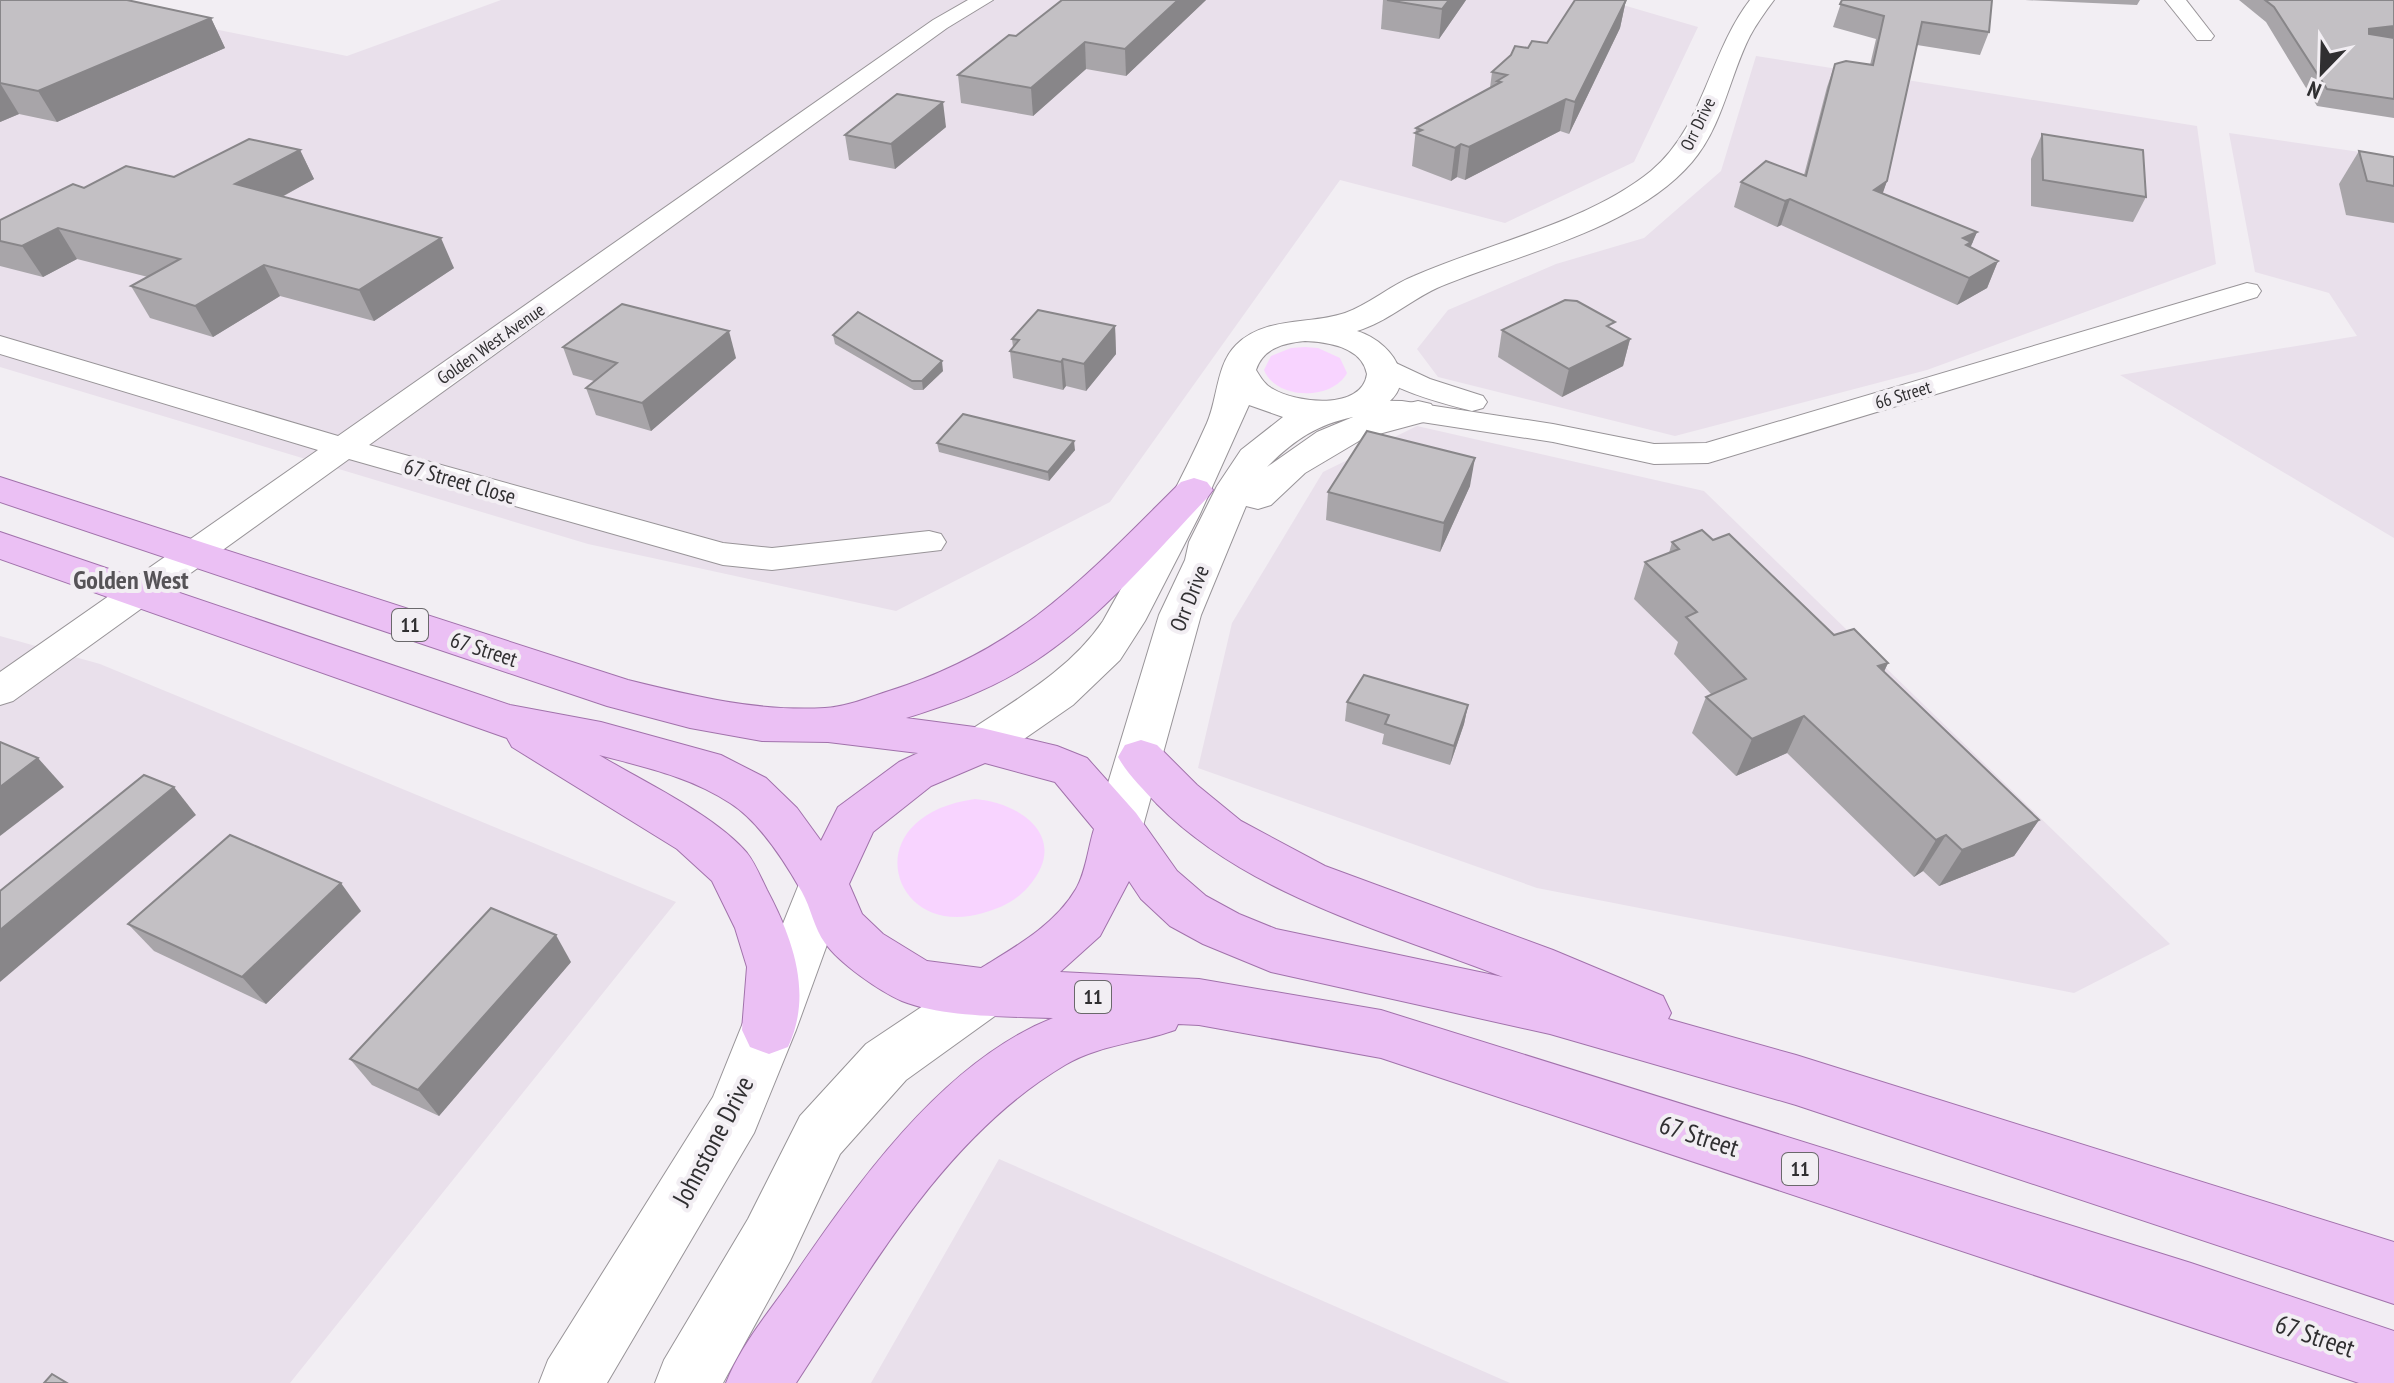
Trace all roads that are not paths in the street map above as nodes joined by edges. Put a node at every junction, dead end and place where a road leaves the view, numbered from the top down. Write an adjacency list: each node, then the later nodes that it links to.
1 (983, 0): 14 (street, Golden West Avenue)
2 (1762, 0): 5 (street, Orr Drive)
3 (2175, 0): 4 (street)
4 (2204, 36)
5 (1463, 269): 7 (street, Orr Drive); 9 (street, Orr Drive)
6 (2247, 291): 13 (street, 66 Street)
7 (1310, 331): 9 (street); 10 (street, Orr Drive)
8 (0, 345): 14 (street, 67 Street Close)
9 (1391, 348): 11 (street, Orr Drive); 13 (street, 66 Street)
10 (1241, 373): 11 (street); 16 (street, Orr Drive)
11 (1331, 410): 12 (street, 66 Street); 20 (street, Orr Drive)
12 (1418, 412): 13 (street, 66 Street); 20 (street)
13 (1553, 433)
14 (345, 448): 17 (street, 67 Street Close); 19 (street, Golden West Avenue)
15 (0, 489): 19 (main road, 67 Street / 11)
16 (1194, 490): 24 (main road); 25 (street, Orr Drive)
17 (929, 542)
18 (0, 545): 21 (main road)
19 (194, 553): 21 (street, Golden West Avenue); 24 (main road, 67 Street / 11)
20 (1205, 560): 26 (street, Orr Drive)
21 (138, 593): 22 (street, Golden West Avenue); 23 (main road)
22 (0, 691)
23 (506, 721): 28 (main road); 31 (main road)
24 (828, 725): 25 (main road, 67 Street / 11)
25 (982, 745): 27 (main road); 28 (main road)
26 (1141, 757): 27 (street, Orr Drive); 32 (main road)
27 (1119, 826): 29 (main road); 32 (main road)
28 (824, 884): 29 (main road); 31 (street, Johnstone Drive)
29 (987, 992): 30 (main road, 67 Street / 11); 36 (street)
30 (1199, 1002): 34 (main road, 67 Street / 11); 37 (main road)
31 (769, 1030): 35 (street, Johnstone Drive)
32 (1796, 1080): 33 (main road)
33 (2394, 1273)
34 (2394, 1363)
35 (571, 1383)
36 (687, 1383)
37 (758, 1383)

